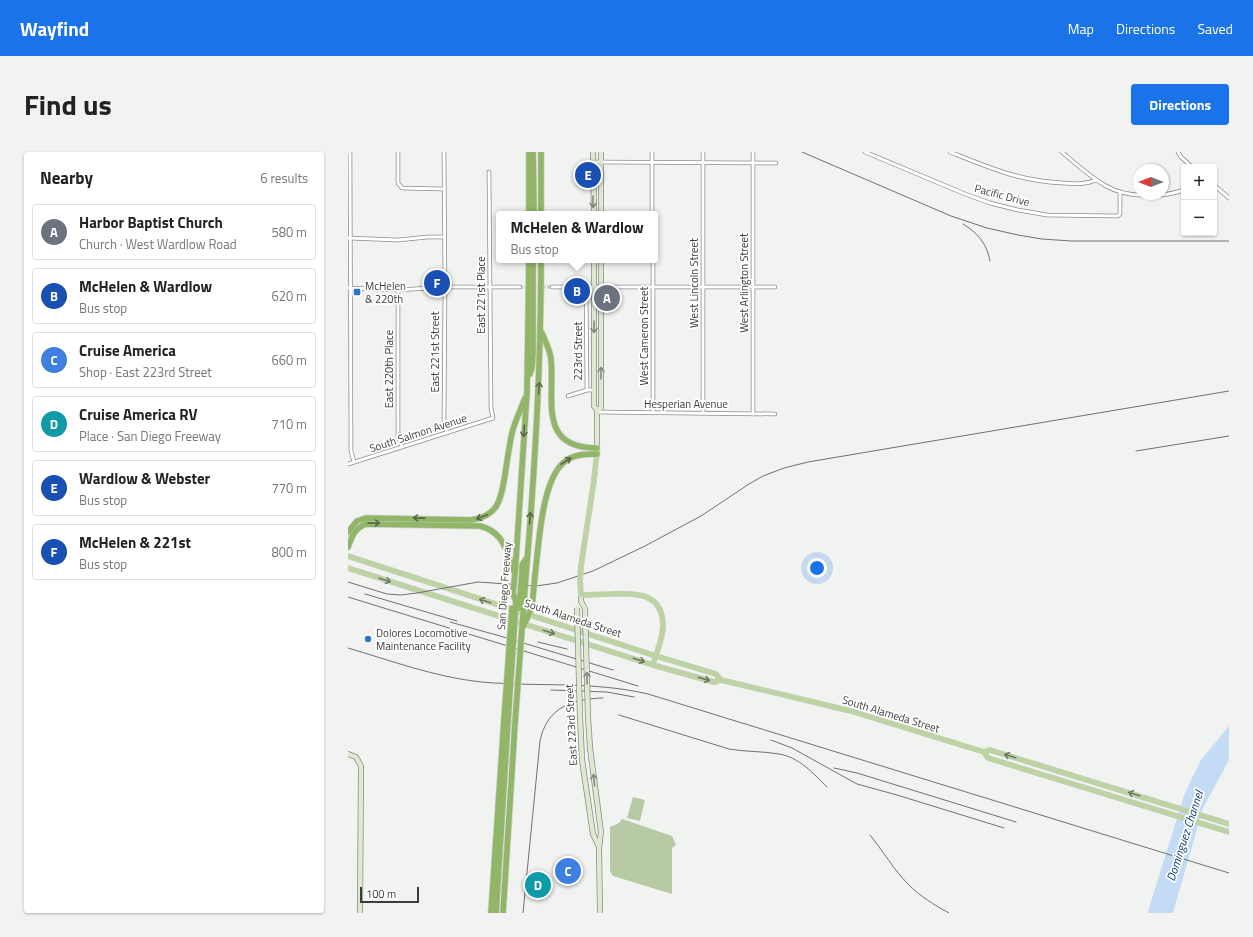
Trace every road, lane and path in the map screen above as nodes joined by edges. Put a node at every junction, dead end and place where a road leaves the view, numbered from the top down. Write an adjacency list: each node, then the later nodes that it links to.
1 (350, 152): 37 (street)
2 (398, 152): 26 (street)
3 (444, 152): 26 (street, East 221st Street)
4 (529, 152): 30 (highway)
5 (535, 152): 31 (highway)
6 (541, 152): 32 (highway)
7 (593, 152): 16 (main road)
8 (601, 152): 17 (main road)
9 (652, 152): 18 (street)
10 (703, 152): 19 (street, West Lincoln Street)
11 (753, 152): 20 (street, West Arlington Street)
12 (865, 152): 28 (street, Pacific Drive)
13 (950, 152): 24 (street)
14 (1062, 152): 24 (street)
15 (1178, 152): 22 (street)
16 (593, 162): 17 (street); 33 (main road, one-way to 33)
17 (601, 162): 18 (street); 34 (main road)
18 (652, 162): 19 (street); 35 (street)
19 (703, 162): 20 (street); 53 (street, West Lincoln Street)
20 (753, 162): 21 (street); 54 (street, West Arlington Street)
21 (776, 163)
22 (1188, 164)
23 (489, 172): 46 (street, East 221st Place)
24 (1096, 180): 28 (street)
25 (1217, 188): 29 (street)
26 (443, 189): 36 (street, East 221st Street)
27 (1181, 191): 28 (street)
28 (1120, 192)
29 (1229, 198)
30 (529, 211)
31 (535, 211)
32 (541, 211)
33 (594, 211)
34 (601, 211)
35 (652, 211)
36 (444, 237): 37 (street); 45 (street, East 221st Street)
37 (349, 238): 56 (street)
38 (529, 263): 60 (highway, San Diego Freeway)
39 (535, 263): 60 (highway)
40 (535, 263): 59 (highway)
41 (541, 263): 58 (highway, San Diego Freeway)
42 (594, 263): 50 (main road)
43 (601, 263): 51 (main road)
44 (653, 263): 52 (street, West Cameron Street)
45 (445, 287): 46 (street); 57 (street); 71 (street, East 221st Street)
46 (490, 287): 49 (street); 70 (street, East 221st Place)
47 (552, 287): 48 (street)
48 (586, 287): 50 (street); 61 (street, 223rd Street)
49 (520, 288)
50 (594, 288): 51 (street); 62 (main road, one-way to 62)
51 (601, 288): 52 (street); 65 (main road, one-way to 51)
52 (653, 288): 53 (street); 66 (street, West Cameron Street)
53 (703, 288): 54 (street); 67 (street, West Lincoln Street)
54 (753, 288): 55 (street); 68 (street, West Arlington Street)
55 (775, 288)
56 (349, 289): 57 (street); 74 (street)
57 (398, 290): 72 (street, East 220th Place)
58 (541, 329): 59 (highway, San Diego Freeway); 73 (highway)
59 (540, 342): 81 (highway, San Diego Freeway, one-way to 59)
60 (528, 380): 63 (highway, San Diego Freeway)
61 (587, 390): 62 (street); 64 (street)
62 (594, 390): 65 (main road)
63 (527, 392): 76 (highway, one-way to 76); 80 (highway, San Diego Freeway, one-way to 80)
64 (568, 396)
65 (597, 411): 66 (street, Hesperian Avenue); 73 (main road, East 223rd Street)
66 (653, 413): 67 (street, Hesperian Avenue)
67 (702, 413): 68 (street, Hesperian Avenue)
68 (753, 414): 69 (street, Hesperian Avenue)
69 (775, 414)
70 (493, 418): 71 (street, South Salmon Avenue)
71 (447, 433): 72 (street, South Salmon Avenue)
72 (402, 447): 74 (street, South Salmon Avenue)
73 (597, 451): 82 (main road, East 223rd Street, bridge); 84 (highway, one-way to 73, bridge)
74 (354, 462): 75 (street, South Salmon Avenue)
75 (348, 464)
76 (348, 532)
77 (348, 547): 80 (highway, one-way to 80)
78 (348, 556): 85 (main road, South Alameda Street, one-way to 78)
79 (348, 568): 86 (main road, South Alameda Street, one-way to 86)
80 (514, 574): 88 (highway, San Diego Freeway, bridge)
81 (524, 574): 84 (highway, San Diego Freeway, bridge); 88 (highway, bridge)
82 (581, 595): 83 (main road, East 223rd Street); 85 (main road)
83 (581, 601): 93 (main road, East 223rd Street, one-way to 83, bridge); 93 (main road, East 223rd Street, bridge)
84 (522, 631): 88 (highway, San Diego Freeway, bridge)
85 (656, 656): 86 (main road); 87 (main road, South Alameda Street)
86 (653, 665): 87 (main road, South Alameda Street, one-way to 87)
87 (721, 680): 89 (main road, South Alameda Street)
88 (510, 721): 95 (highway, San Diego Freeway); 96 (highway); 97 (highway, San Diego Freeway)
89 (984, 752): 91 (main road, South Alameda Street, one-way to 89); 92 (main road, South Alameda Street)
90 (348, 754): 94 (main road)
91 (1229, 824)
92 (1229, 832)
93 (599, 848): 98 (main road, East 223rd Street)
94 (360, 913)
95 (491, 913)
96 (497, 913)
97 (503, 913)
98 (600, 913)

